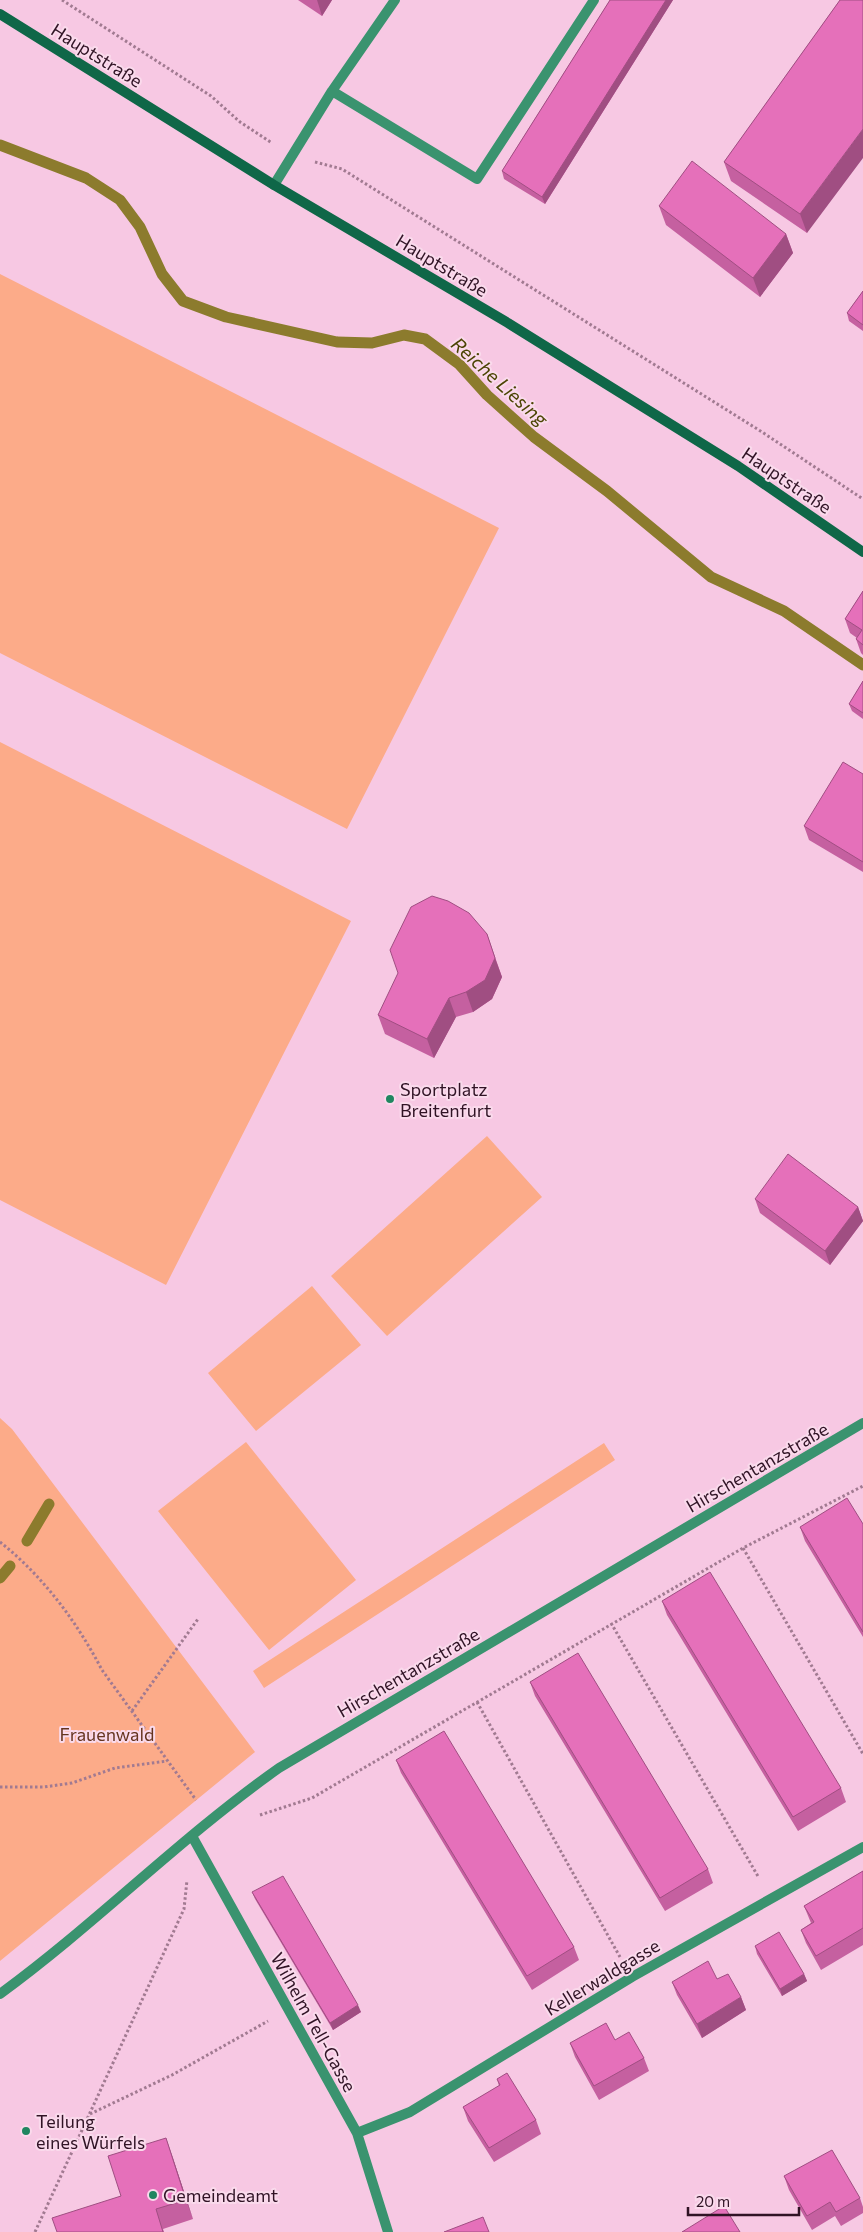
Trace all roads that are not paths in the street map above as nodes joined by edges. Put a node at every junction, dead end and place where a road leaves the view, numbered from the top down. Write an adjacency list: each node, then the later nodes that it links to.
1 (394, 0): 4 (street)
2 (594, 0): 4 (street)
3 (0, 14): 5 (main road, Hauptstraße)
4 (332, 91): 5 (street)
5 (274, 185): 6 (main road, Hauptstraße)
6 (863, 552)
7 (863, 1423): 8 (street, Hirschentanzstraße)
8 (192, 1836): 10 (street, Hirschentanzstraße); 11 (street, Wilhelm Tell-Gasse)
9 (863, 1847): 11 (street, Kellerwaldgasse)
10 (0, 1994)
11 (357, 2133): 12 (street, Wilhelm Tell-Gasse)
12 (388, 2232)

